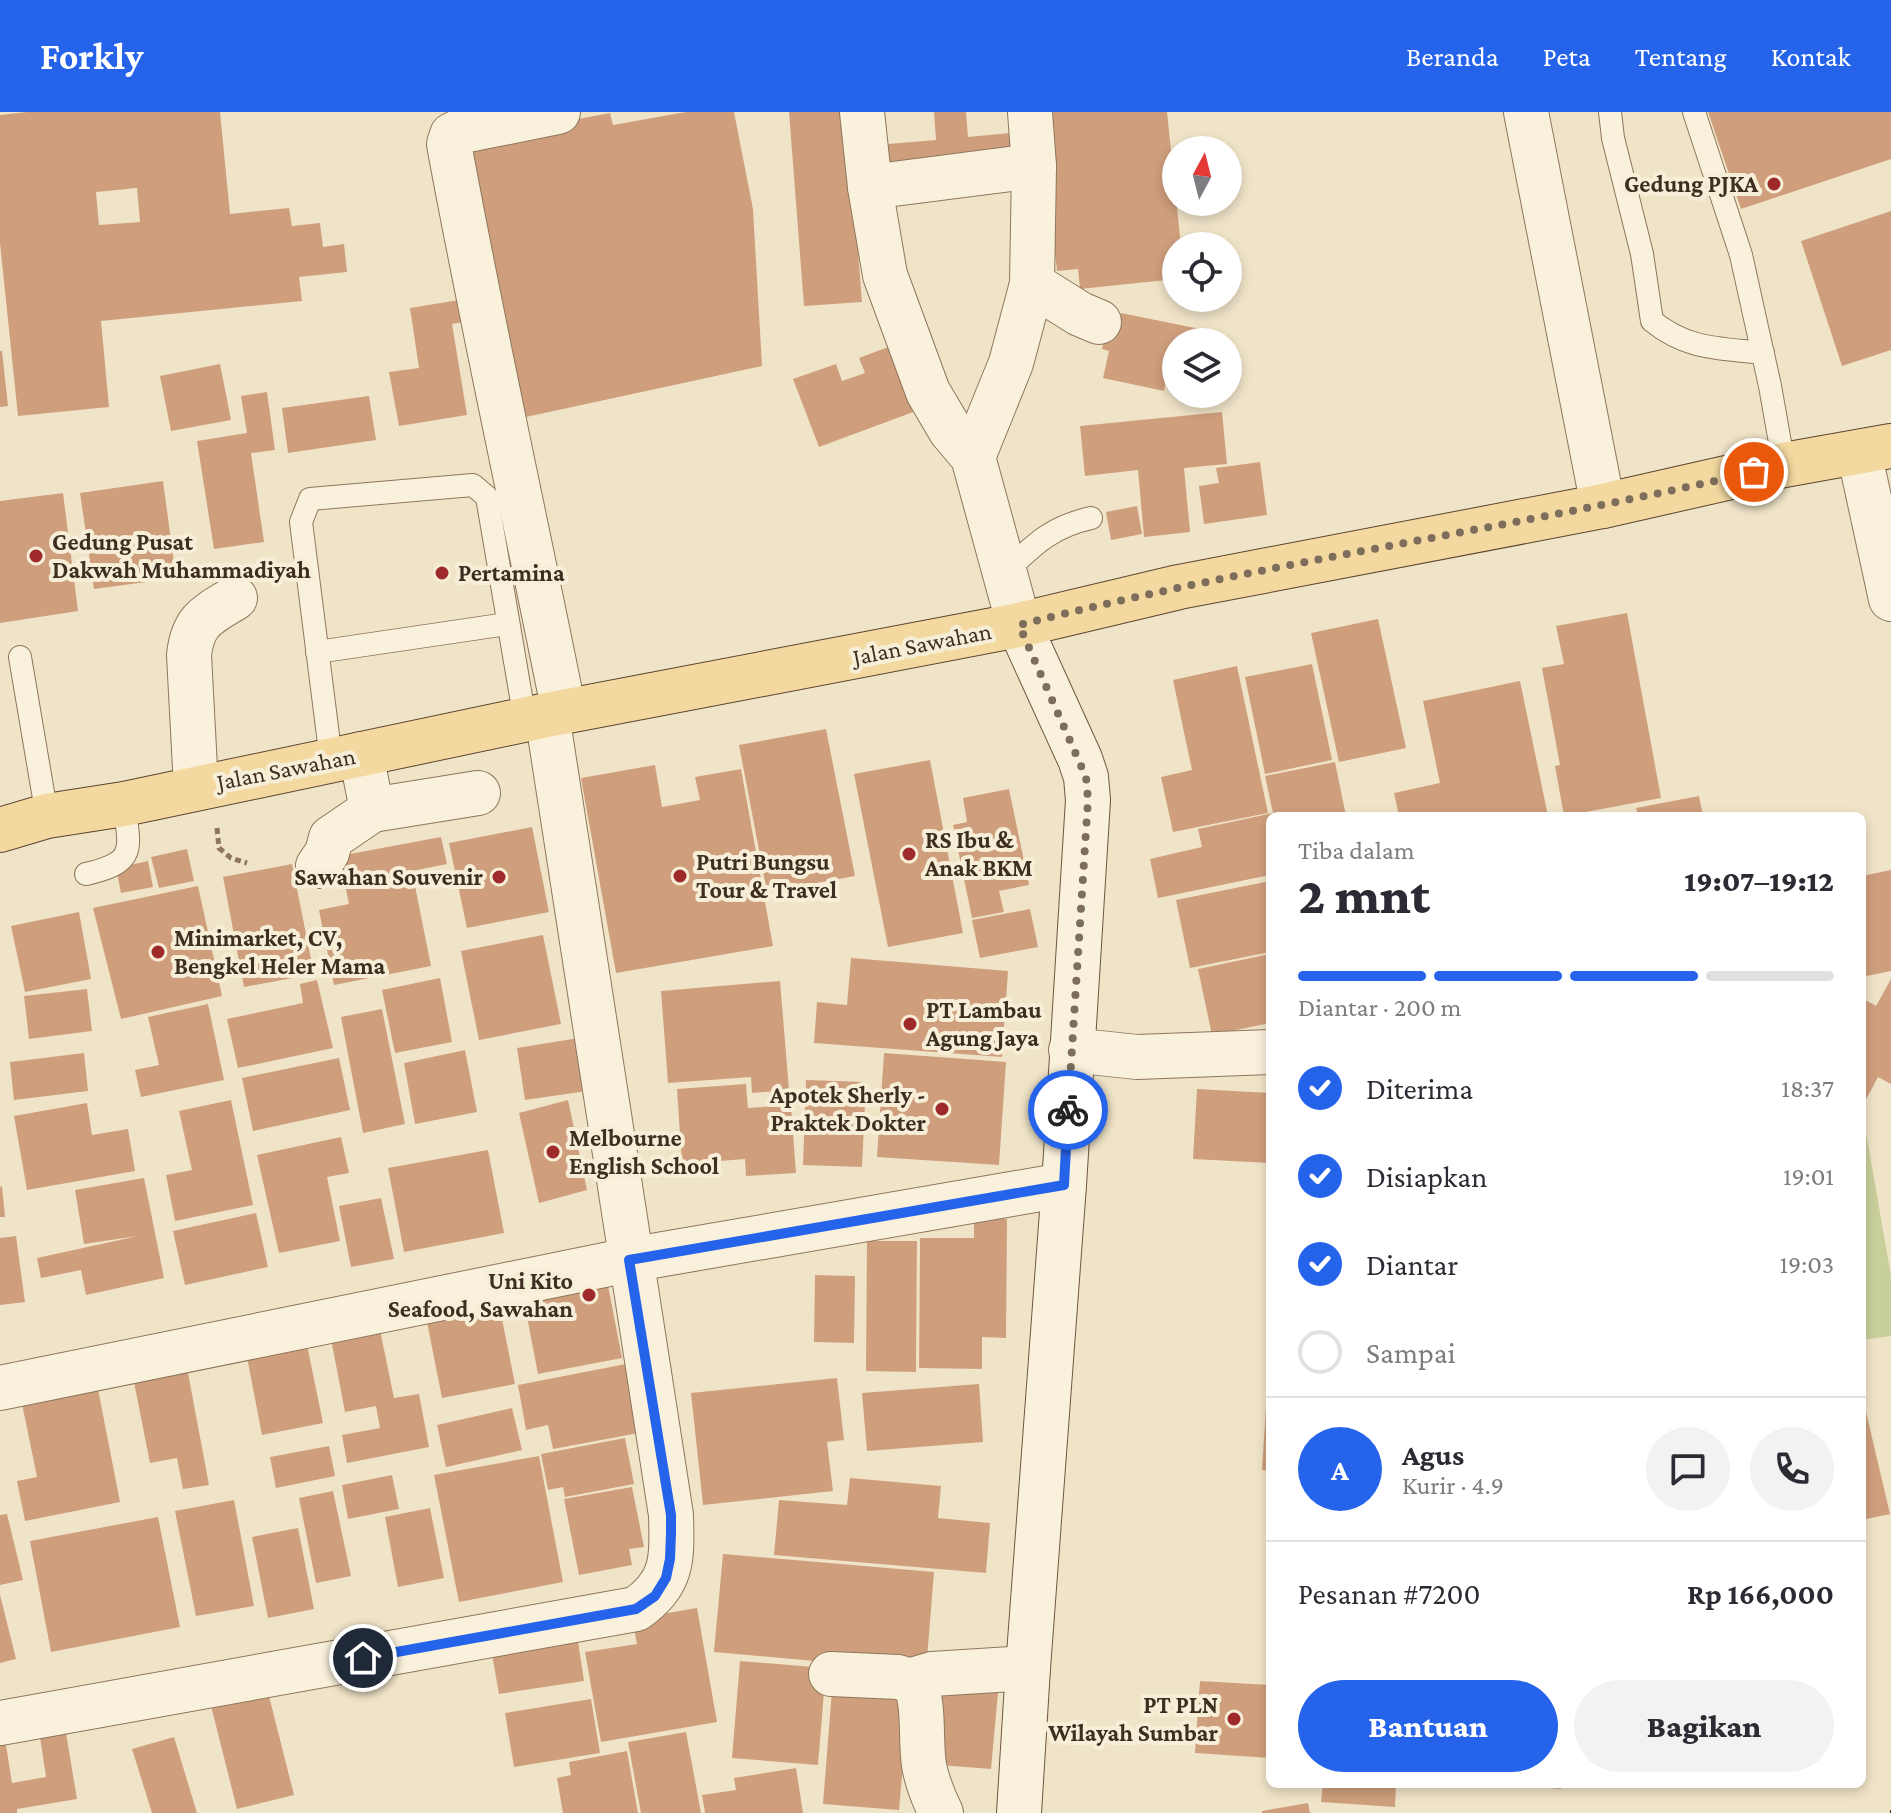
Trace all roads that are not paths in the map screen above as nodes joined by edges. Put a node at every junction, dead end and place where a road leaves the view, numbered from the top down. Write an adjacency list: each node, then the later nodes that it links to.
1 (558, 112): 24 (street)
2 (862, 112): 8 (street)
3 (1030, 112): 7 (street)
4 (1526, 112): 15 (street)
5 (1610, 112): 11 (lane)
6 (1694, 112): 11 (lane)
7 (1034, 166): 8 (street); 9 (street)
8 (870, 187): 13 (street)
9 (1032, 284): 10 (street); 13 (street)
10 (1099, 322)
11 (1763, 353): 14 (lane)
12 (1875, 449): 14 (main road, Jalan Sawahan); 19 (street)
13 (973, 457): 17 (street)
14 (1784, 465): 15 (main road, Jalan Sawahan)
15 (1603, 506): 21 (main road, Jalan Sawahan)
16 (1091, 518): 17 (lane)
17 (1004, 573): 21 (street)
18 (235, 598): 26 (street)
19 (1891, 599)
20 (507, 624): 22 (lane); 22 (lane); 24 (lane)
21 (1019, 625): 24 (main road, Jalan Sawahan); 34 (street)
22 (317, 652): 25 (lane)
23 (20, 657): 30 (lane)
24 (545, 716): 25 (main road, Jalan Sawahan); 37 (street)
25 (346, 757): 26 (main road, Jalan Sawahan); 29 (street)
26 (196, 787): 28 (main road, Jalan Sawahan)
27 (478, 793): 29 (street)
28 (124, 804): 30 (main road, Jalan Sawahan); 33 (lane)
29 (372, 810): 32 (street)
30 (47, 816): 31 (main road, Jalan Sawahan)
31 (0, 830)
32 (318, 866)
33 (86, 874)
34 (1071, 1050): 35 (street); 36 (street)
35 (1266, 1052)
36 (1064, 1185): 37 (street); 39 (street)
37 (629, 1260): 38 (street); 42 (street)
38 (0, 1388)
39 (1028, 1668): 41 (street); 44 (street)
40 (831, 1674): 41 (street)
41 (912, 1680): 43 (street)
42 (0, 1723)
43 (941, 1813)
44 (1019, 1813)

